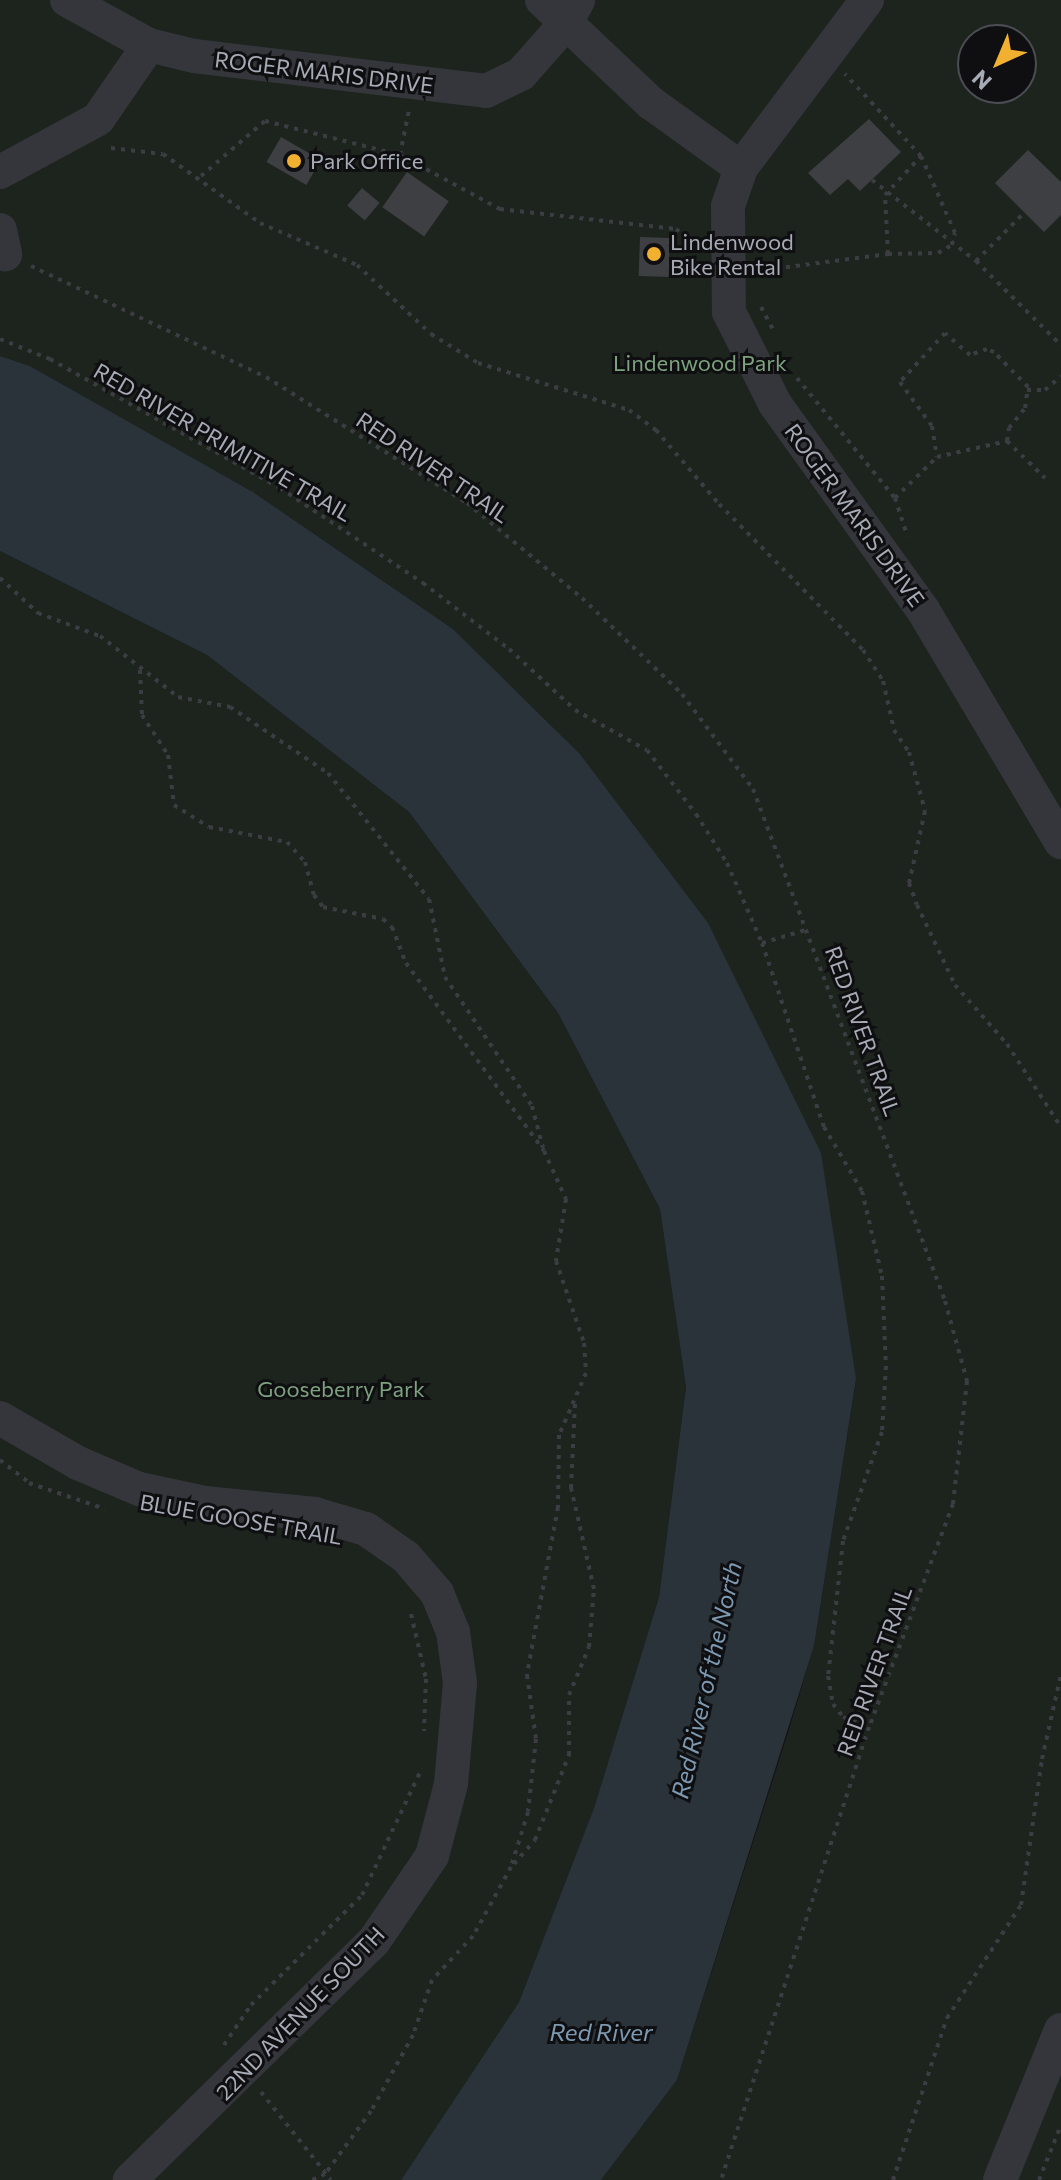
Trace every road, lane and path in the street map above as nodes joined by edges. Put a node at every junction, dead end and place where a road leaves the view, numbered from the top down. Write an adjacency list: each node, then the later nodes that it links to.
1 (67, 0): 4 (street, ROGER MARIS DRIVE)
2 (867, 0): 5 (street, ROGER MARIS DRIVE)
3 (562, 8): 6 (street, ROGER MARIS DRIVE); 10 (street, ROGER MARIS DRIVE)
4 (149, 45): 6 (street, ROGER MARIS DRIVE); 11 (street)
5 (835, 70): 9 (path); 10 (street, ROGER MARIS DRIVE)
6 (415, 84): 8 (path)
7 (102, 150): 12 (path)
8 (400, 155): 12 (path); 20 (path)
9 (921, 156): 14 (path); 17 (path)
10 (741, 168): 20 (street, ROGER MARIS DRIVE)
11 (0, 172)
12 (201, 176): 34 (path)
13 (872, 180): 14 (path)
14 (887, 190): 17 (path); 18 (path)
15 (1022, 215): 19 (path)
16 (3, 242): 32 (path, RED RIVER TRAIL)
17 (952, 245): 18 (path); 19 (path)
18 (888, 254): 20 (path)
19 (976, 261): 22 (path)
20 (740, 264): 31 (street, ROGER MARIS DRIVE)
21 (0, 339): 33 (path, RED RIVER PRIMITIVE TRAIL)
22 (1061, 345)
23 (1061, 376): 24 (path)
24 (1027, 390): 25 (path); 26 (path)
25 (1007, 441): 26 (path); 27 (path)
26 (937, 457): 28 (path)
27 (1045, 478)
28 (895, 498)
29 (0, 578): 30 (path)
30 (140, 670): 35 (path); 35 (path)
31 (1061, 842)
32 (809, 929): 33 (path); 42 (path, RED RIVER TRAIL)
33 (762, 943): 42 (path, RED RIVER PRIMITIVE TRAIL)
34 (1061, 1127)
35 (544, 1151): 36 (path)
36 (575, 1400): 45 (path); 45 (path)
37 (0, 1418): 47 (street, 22ND AVENUE SOUTH)
38 (0, 1460): 39 (path, BLUE GOOSE TRAIL)
39 (114, 1511)
40 (410, 1610): 43 (path)
41 (1061, 1674): 54 (path)
42 (869, 1727): 53 (path, RED RIVER TRAIL)
43 (424, 1738)
44 (423, 1753): 47 (path)
45 (511, 1867): 49 (path)
46 (1061, 2030): 55 (street)
47 (243, 2071): 49 (path); 50 (street, 22ND AVENUE SOUTH)
48 (1061, 2125): 56 (path)
49 (325, 2174): 51 (path); 52 (path)
50 (130, 2180)
51 (312, 2180)
52 (331, 2180)
53 (721, 2180)
54 (893, 2180)
55 (1000, 2180)
56 (1039, 2180)

